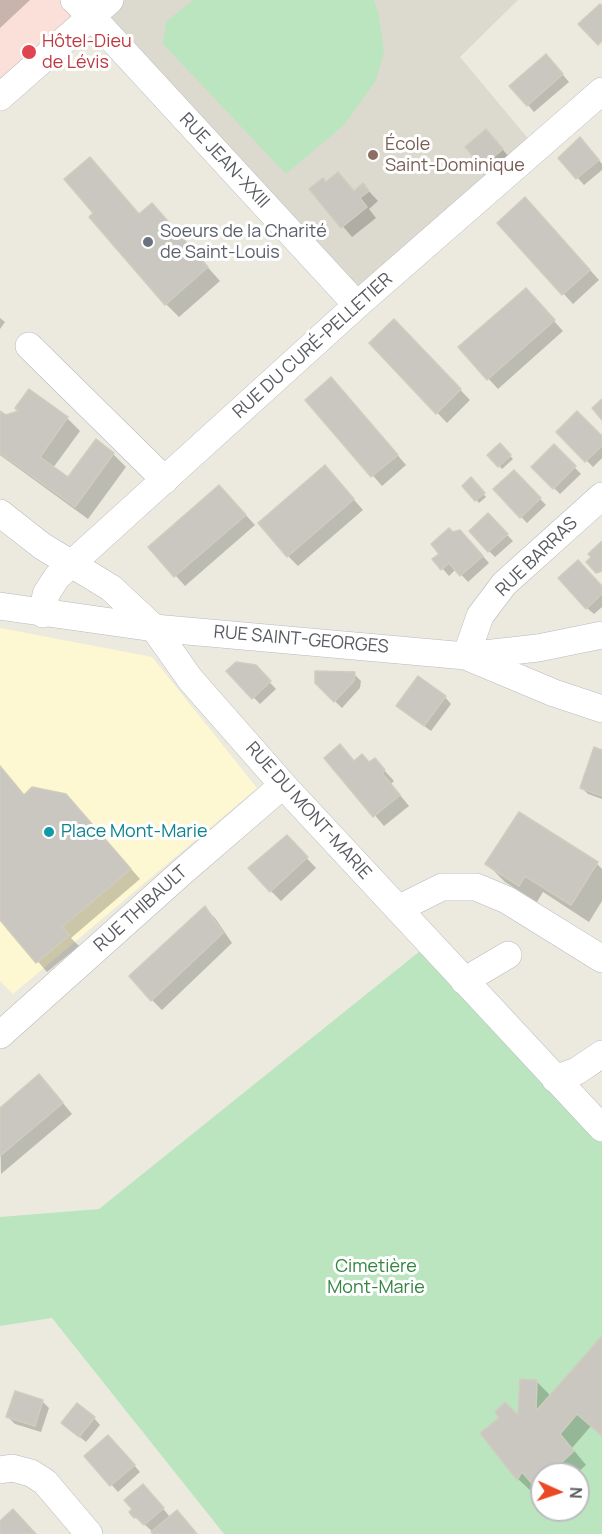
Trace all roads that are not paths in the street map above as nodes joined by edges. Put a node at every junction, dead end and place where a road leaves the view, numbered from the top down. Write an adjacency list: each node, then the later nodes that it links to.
1 (92, 5): 3 (street); 4 (street, RUE JEAN-XXIII)
2 (602, 91): 4 (street, RUE DU CURÉ-PELLETIER)
3 (0, 97)
4 (357, 305): 6 (street, RUE DU CURÉ-PELLETIER)
5 (28, 346): 6 (street)
6 (165, 480): 9 (street, RUE DU CURÉ-PELLETIER)
7 (602, 496): 14 (street, RUE BARRAS)
8 (0, 513): 9 (street, RUE DU MONT-MARIE)
9 (72, 565): 11 (street, RUE DU CURÉ-PELLETIER); 12 (street, RUE DU MONT-MARIE)
10 (0, 606): 11 (street, RUE SAINT-GEORGES)
11 (43, 614): 12 (street, RUE SAINT-GEORGES)
12 (154, 628): 14 (street, RUE SAINT-GEORGES); 16 (street, RUE DU MONT-MARIE)
13 (602, 635): 14 (street, RUE SAINT-GEORGES)
14 (466, 656): 15 (street)
15 (602, 709)
16 (283, 785): 17 (street, RUE DU MONT-MARIE); 21 (street, RUE THIBAULT)
17 (398, 909): 19 (street); 20 (street, RUE DU MONT-MARIE)
18 (508, 955): 20 (street)
19 (602, 959)
20 (464, 981): 23 (street, RUE DU MONT-MARIE)
21 (0, 1035)
22 (602, 1054): 23 (street)
23 (555, 1079): 24 (street, RUE DU MONT-MARIE)
24 (602, 1128)
25 (0, 1470): 26 (street)
26 (89, 1534)

